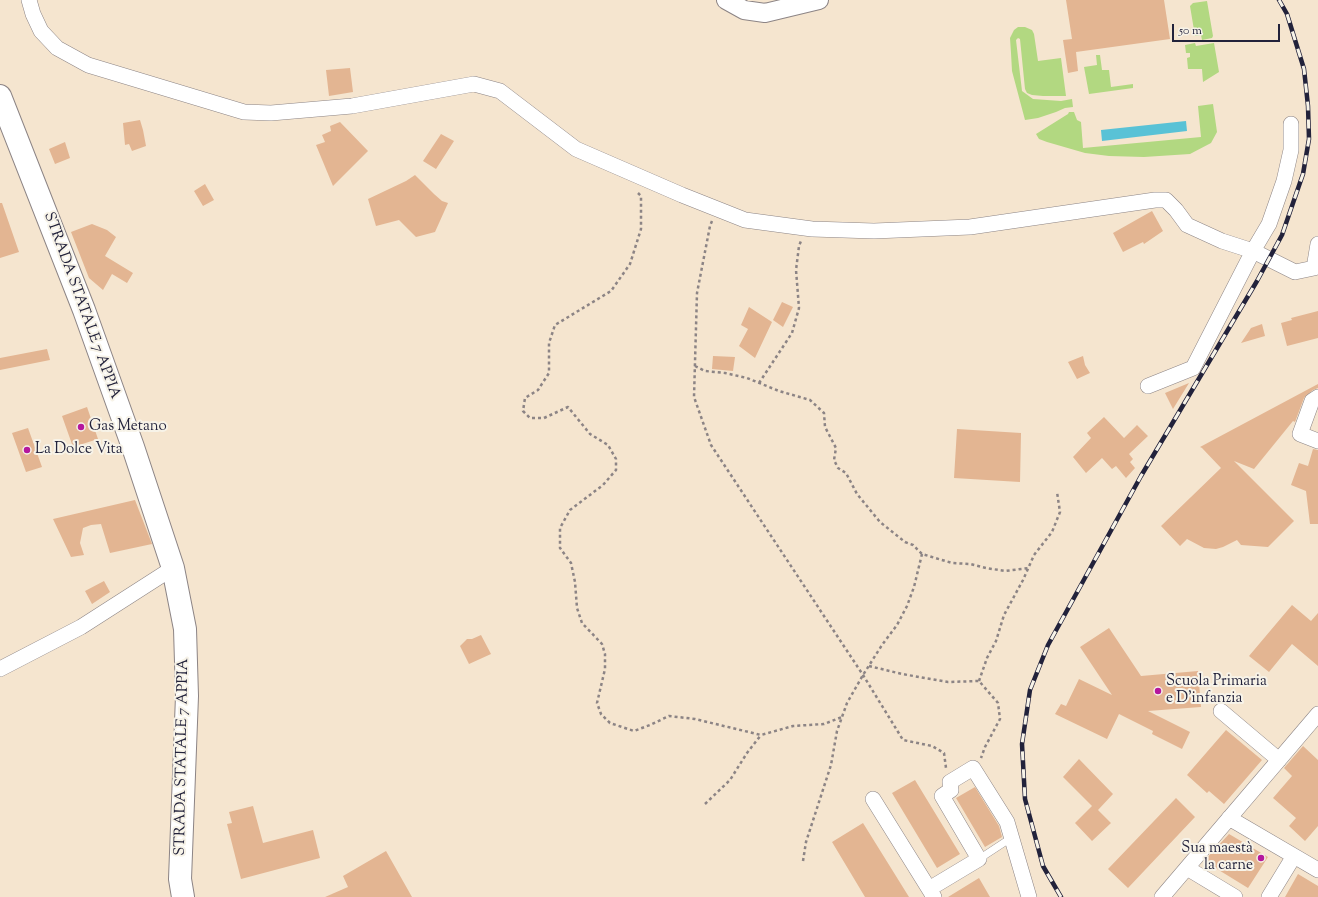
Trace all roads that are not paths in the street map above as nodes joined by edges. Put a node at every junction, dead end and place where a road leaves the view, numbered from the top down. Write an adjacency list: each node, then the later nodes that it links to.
1 (29, 0): 7 (street)
2 (726, 0): 3 (street)
3 (819, 0)
4 (0, 96): 11 (main road, STRADA STATALE 7 APPIA)
5 (1291, 124): 7 (street)
6 (1318, 244): 7 (street)
7 (1253, 251): 8 (street)
8 (1148, 386)
9 (1318, 397): 10 (street)
10 (1318, 440)
11 (172, 568): 12 (street); 24 (main road, STRADA STATALE 7 APPIA)
12 (0, 669)
13 (1221, 711): 15 (street)
14 (1318, 714): 15 (street)
15 (1279, 760): 17 (street)
16 (873, 799): 23 (street)
17 (1229, 818): 19 (street); 21 (street)
18 (1011, 838): 20 (lane); 20 (street); 25 (street)
19 (1294, 856): 22 (street); 28 (street)
20 (979, 859): 23 (street)
21 (1187, 868): 26 (street); 27 (street)
22 (1318, 870)
23 (932, 893)
24 (183, 897)
25 (1028, 897)
26 (1162, 897)
27 (1234, 897)
28 (1269, 897)

